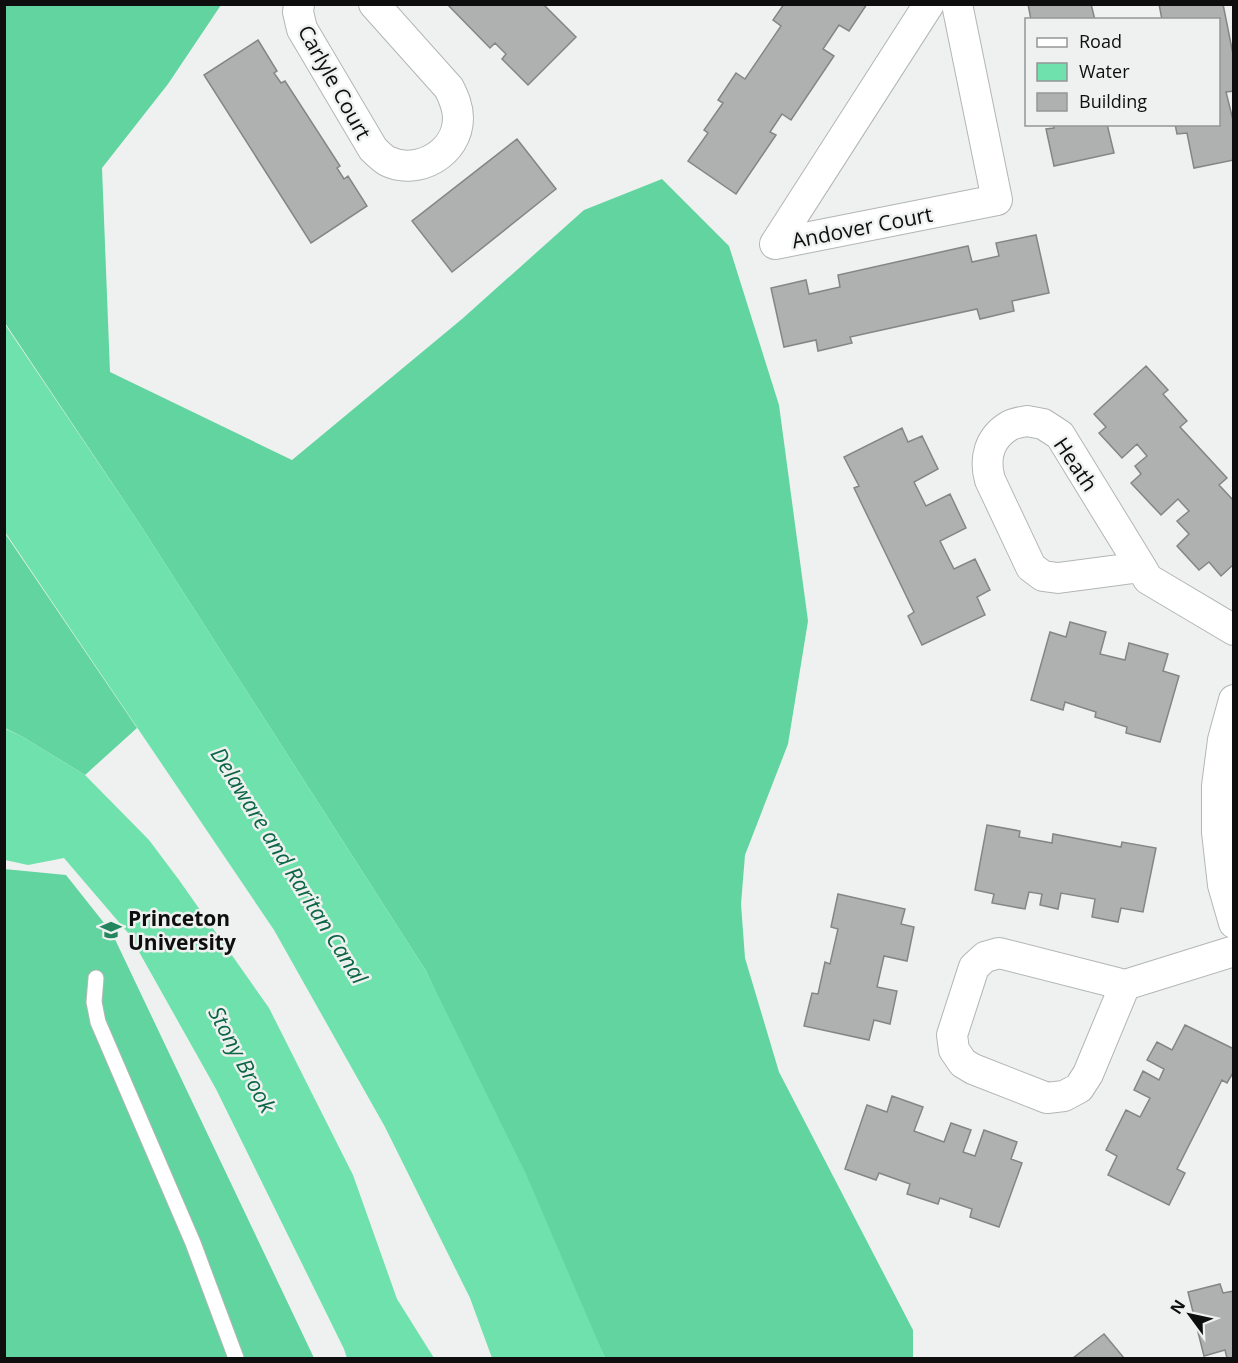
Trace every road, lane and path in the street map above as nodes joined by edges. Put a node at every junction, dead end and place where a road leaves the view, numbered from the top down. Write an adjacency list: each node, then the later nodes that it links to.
1 (299, 4): 2 (street, Carlyle Court)
2 (374, 4)
3 (929, 4): 4 (street, Andover Court)
4 (957, 4)
5 (1140, 567): 5 (street, Heath); 6 (street, Heath)
6 (1233, 630)
7 (1233, 700): 8 (street)
8 (1233, 923)
9 (1233, 951): 11 (street)
10 (96, 978): 12 (lane)
11 (1125, 985): 11 (street)
12 (236, 1359)

